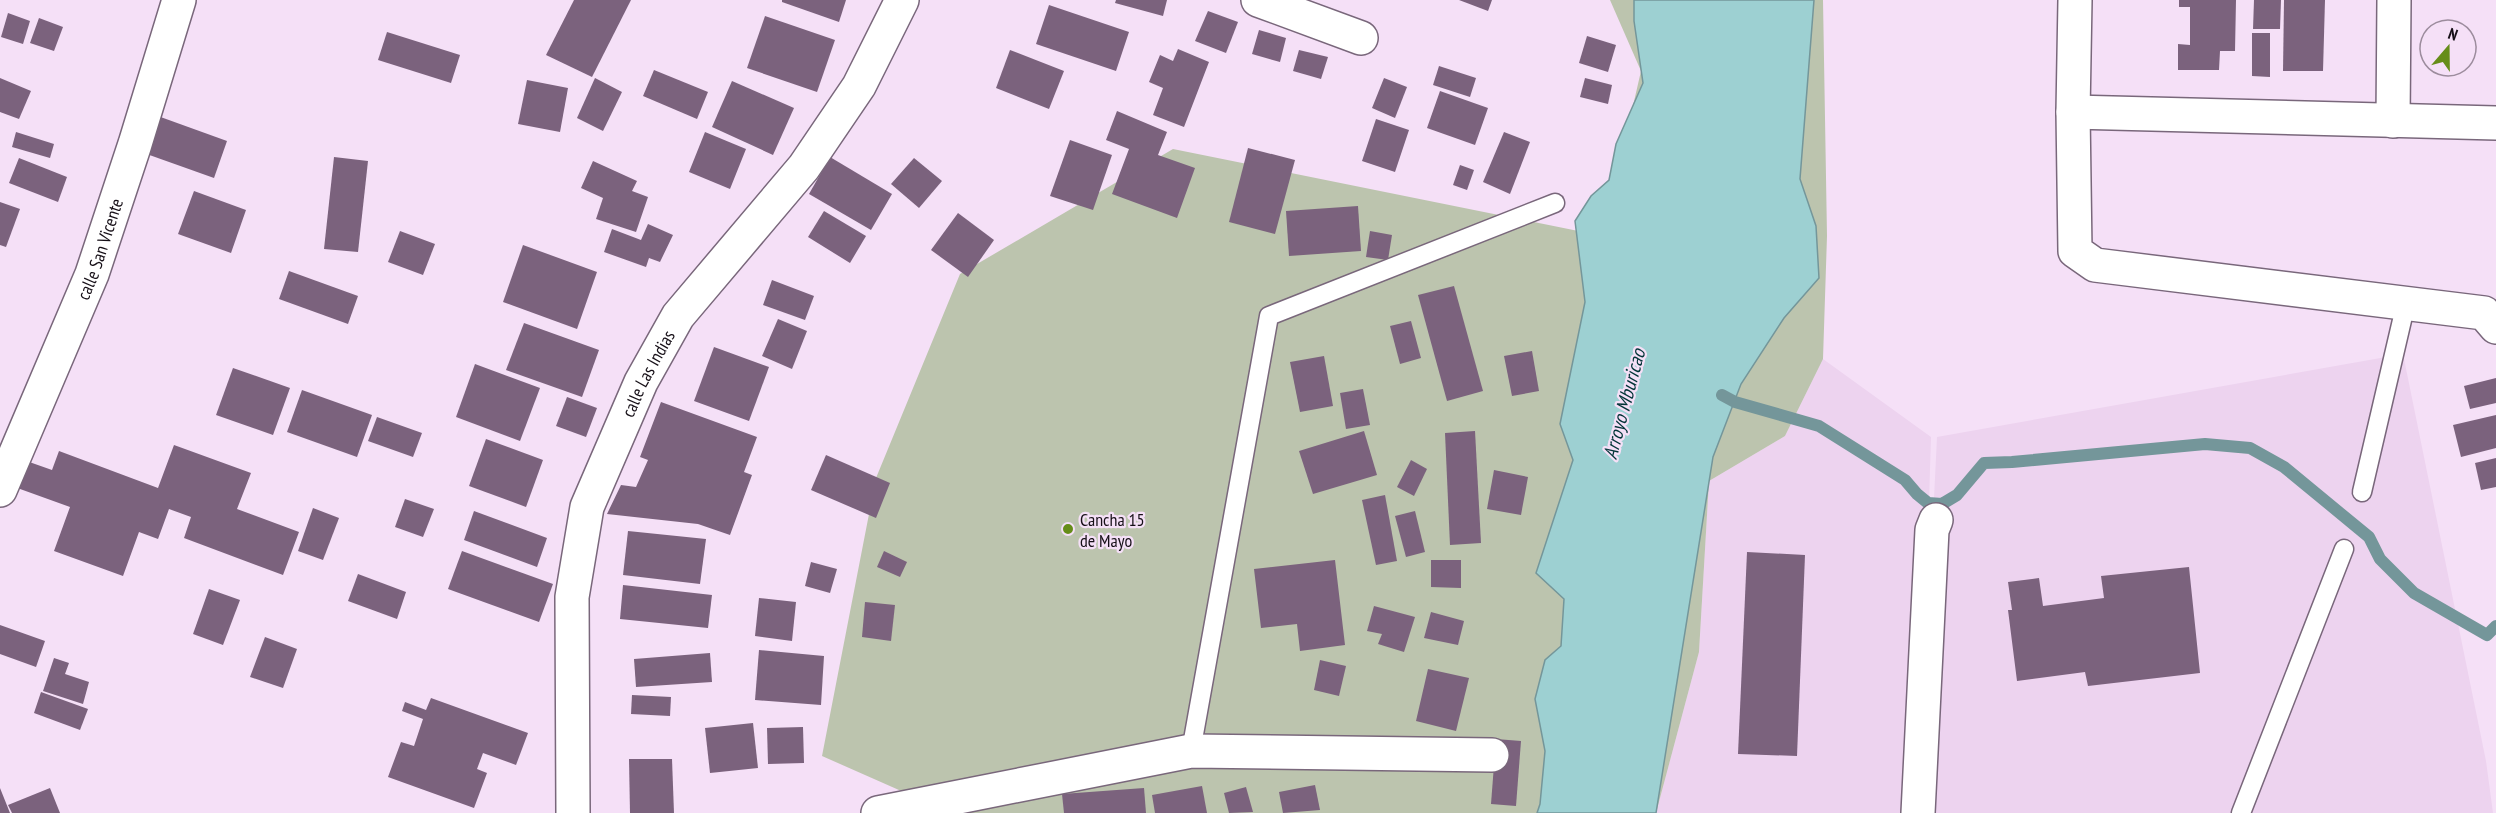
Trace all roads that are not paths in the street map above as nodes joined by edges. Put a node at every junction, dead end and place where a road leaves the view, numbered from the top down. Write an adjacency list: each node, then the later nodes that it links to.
1 (179, 0): 13 (street, calle San Vicente)
2 (902, 0): 19 (street, calle Las Indias)
3 (1258, 0): 6 (street)
4 (2075, 0): 7 (street)
5 (2394, 0): 8 (street)
6 (1361, 38)
7 (2073, 112): 8 (street); 11 (street)
8 (2393, 121): 9 (street)
9 (2496, 123)
10 (1555, 203): 17 (lane)
11 (2406, 303): 12 (street); 14 (lane)
12 (2496, 327)
13 (0, 490)
14 (2362, 492)
15 (1936, 520): 21 (street)
16 (2344, 549): 22 (lane)
17 (1191, 751): 18 (street); 20 (street)
18 (1492, 755)
19 (573, 813)
20 (878, 813)
21 (1918, 813)
22 (2241, 813)

